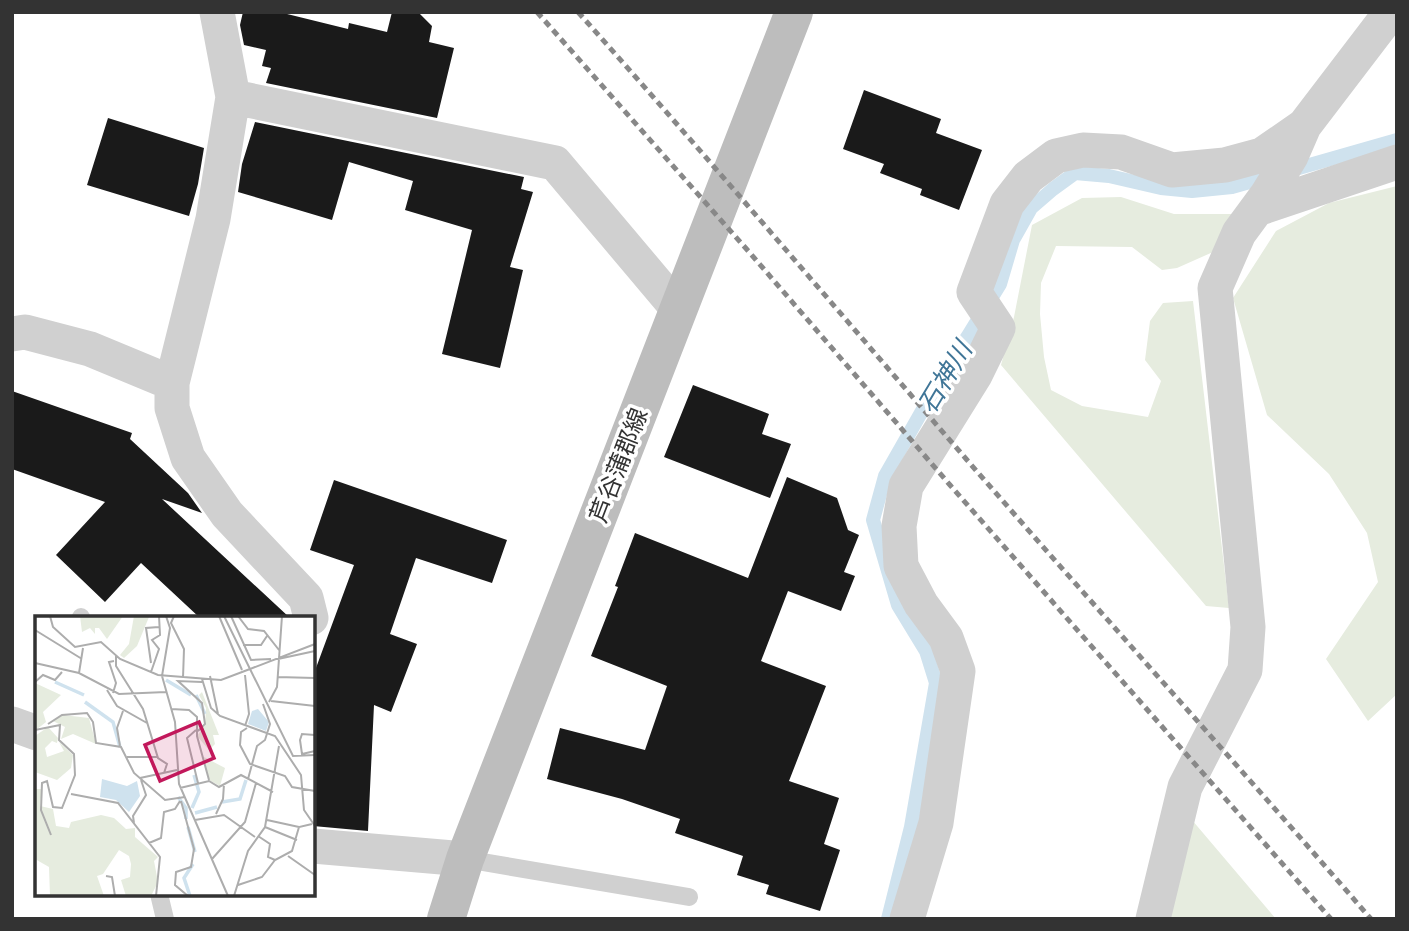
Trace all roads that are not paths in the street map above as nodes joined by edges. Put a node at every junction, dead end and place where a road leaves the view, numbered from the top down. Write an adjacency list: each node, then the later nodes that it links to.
1 (217, 12): 4 (street)
2 (794, 12): 8 (main road, 芦谷蒲郡線)
3 (1391, 12): 5 (street)
4 (233, 97): 8 (street); 10 (street)
5 (1297, 141): 7 (street); 20 (street)
6 (1397, 162): 7 (street)
7 (1262, 202): 21 (street)
8 (678, 309): 15 (main road, 芦谷蒲郡線)
9 (12, 334): 10 (street)
10 (172, 383): 11 (street)
11 (310, 616)
12 (12, 724): 13 (street)
13 (35, 732)
14 (315, 846): 15 (street)
15 (465, 859): 17 (lane); 19 (main road, 芦谷蒲郡線)
16 (159, 896): 18 (lane)
17 (689, 897)
18 (164, 919)
19 (446, 919)
20 (907, 919)
21 (1153, 919)

